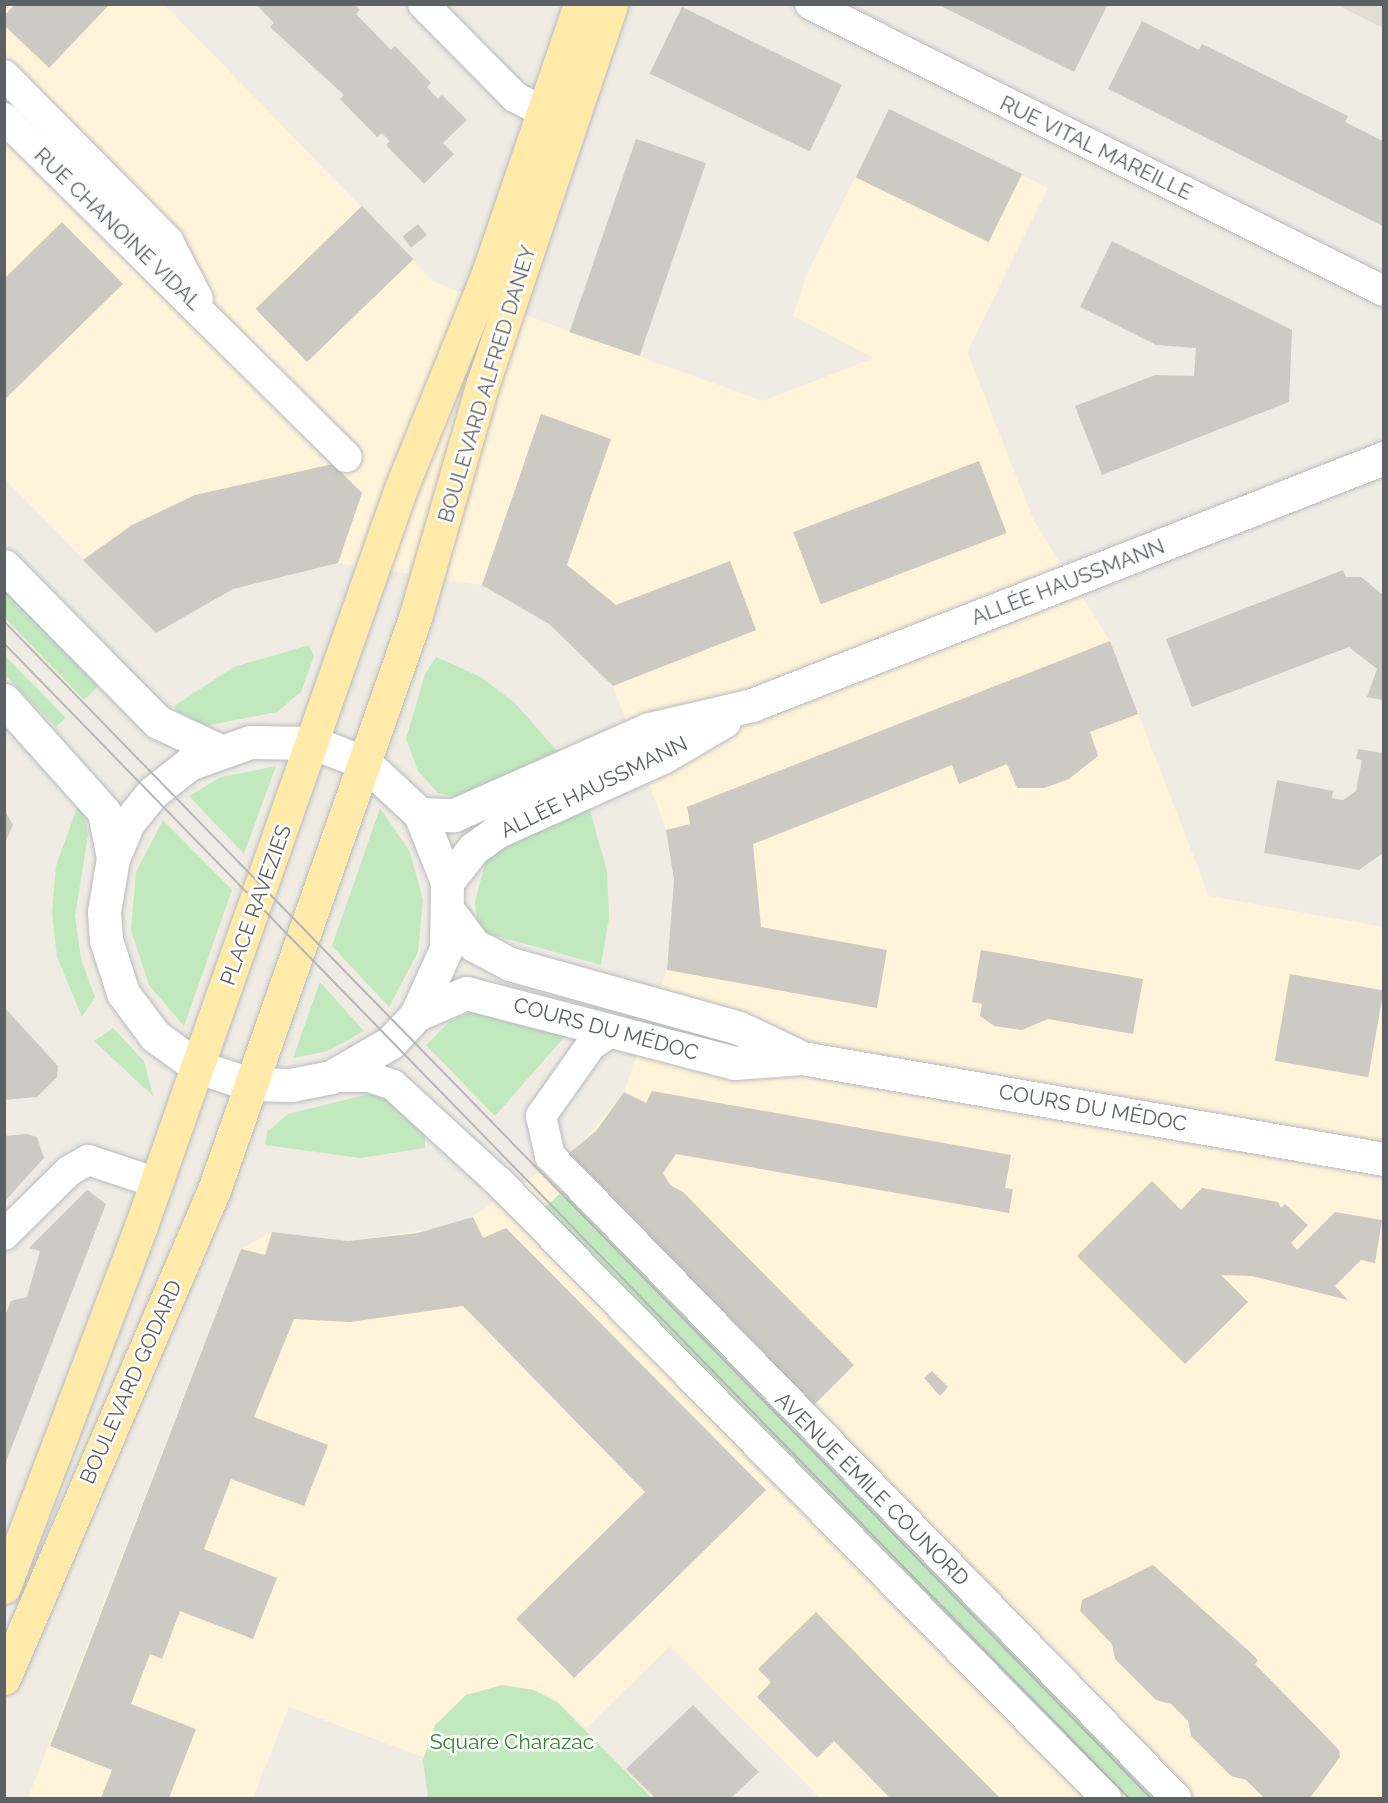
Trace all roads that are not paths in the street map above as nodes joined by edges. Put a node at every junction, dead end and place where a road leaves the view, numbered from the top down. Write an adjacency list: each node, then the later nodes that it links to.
1 (423, 4): 6 (street)
2 (580, 4): 6 (main road, BOULEVARD ALFRED DANEY)
3 (611, 4): 17 (main road, BOULEVARD ALFRED DANEY)
4 (810, 4): 8 (street, RUE VITAL MAREILLE)
5 (4, 75): 9 (street, RUE CHANOINE VIDAL)
6 (543, 112): 15 (main road, BOULEVARD ALFRED DANEY)
7 (4, 118): 9 (street, RUE CHANOINE VIDAL)
8 (1383, 291)
9 (206, 315): 10 (street, RUE CHANOINE VIDAL)
10 (346, 457)
11 (1383, 459): 14 (main road, ALLÉE HAUSSMANN)
12 (4, 566): 16 (main road)
13 (4, 700): 19 (main road)
14 (752, 705): 18 (main road, ALLÉE HAUSSMANN); 20 (main road, ALLÉE HAUSSMANN)
15 (314, 743): 16 (main road); 17 (main road); 24 (main road, PLACE RAVEZIES)
16 (218, 750): 19 (main road)
17 (365, 763): 18 (main road); 26 (main road)
18 (420, 814): 20 (main road)
19 (113, 858): 24 (main road)
20 (449, 898): 21 (main road); 23 (main road, COURS DU MÉDOC)
21 (416, 1016): 22 (main road, COURS DU MÉDOC); 25 (main road)
22 (609, 1033): 23 (main road, COURS DU MÉDOC); 33 (street, AVENUE ÉMILE COUNORD)
23 (802, 1058): 27 (main road, COURS DU MÉDOC)
24 (198, 1067): 26 (main road); 28 (main road, BOULEVARD GODARD)
25 (331, 1077): 26 (main road); 32 (street)
26 (250, 1083): 31 (main road, BOULEVARD GODARD)
27 (1383, 1159)
28 (155, 1182): 29 (street); 30 (main road, BOULEVARD GODARD)
29 (4, 1235)
30 (4, 1587)
31 (4, 1678)
32 (1106, 1798)
33 (1176, 1798)

